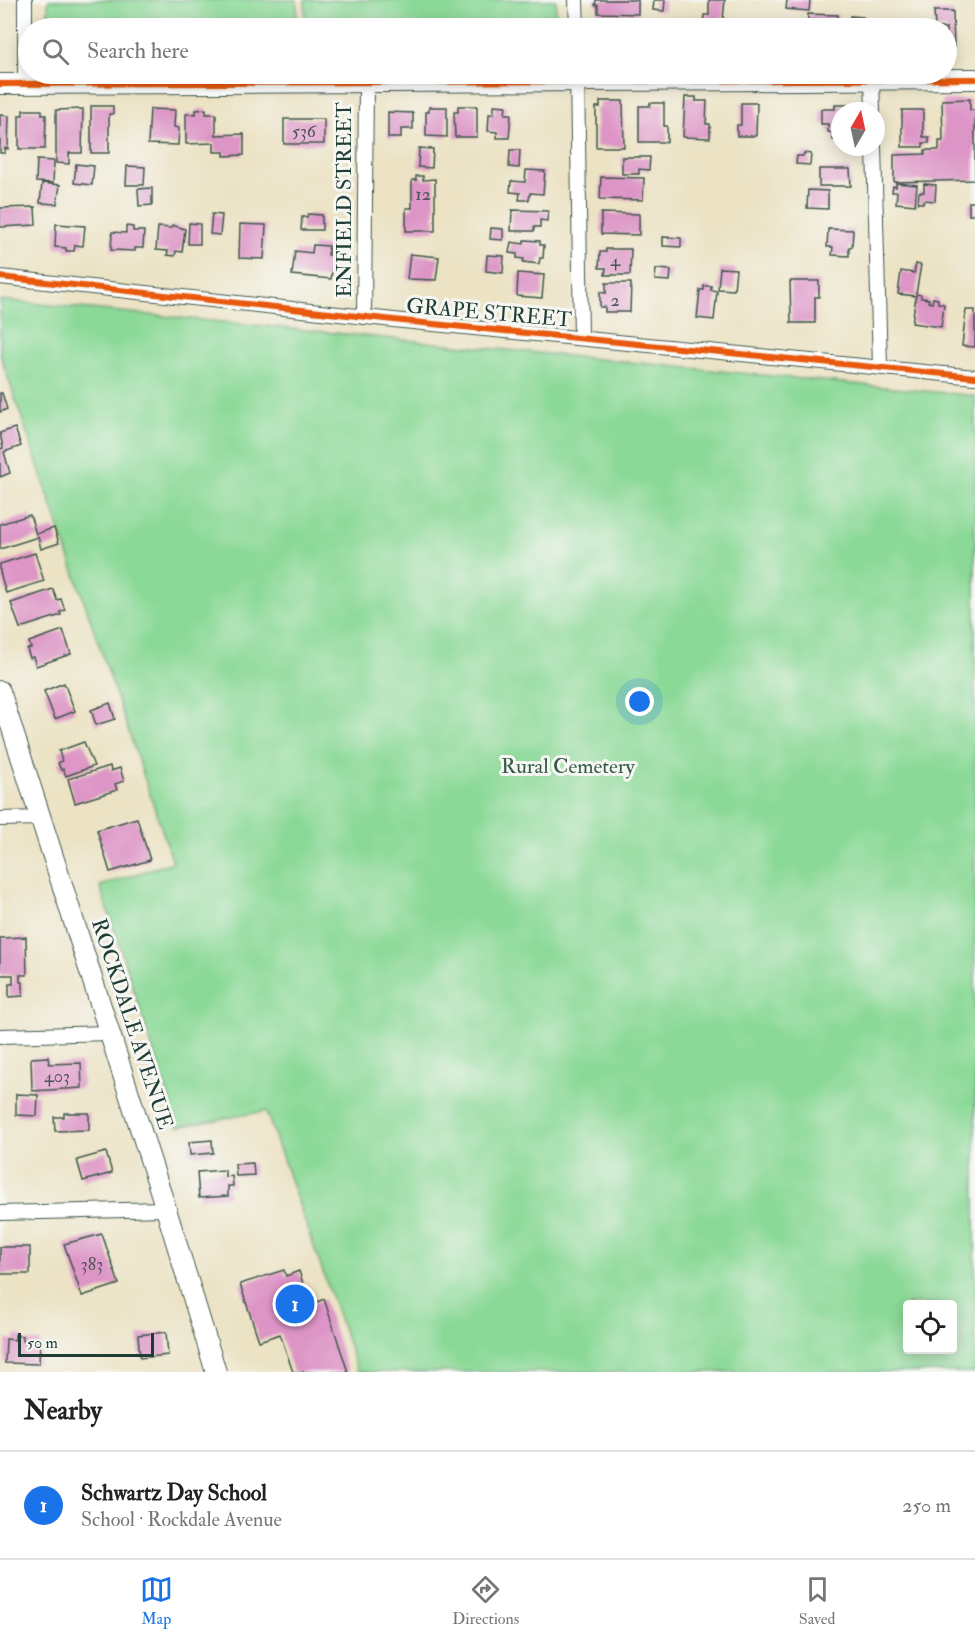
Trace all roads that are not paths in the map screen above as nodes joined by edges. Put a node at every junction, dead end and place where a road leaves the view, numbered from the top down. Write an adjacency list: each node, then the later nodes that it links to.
1 (25, 0): 3 (street)
2 (576, 0): 4 (street)
3 (25, 18)
4 (577, 18)
5 (957, 80): 6 (street)
6 (975, 80)
7 (0, 84): 8 (street)
8 (26, 84)
9 (366, 84): 15 (street, ENFIELD STREET)
10 (577, 84): 16 (street)
11 (872, 84): 12 (street)
12 (873, 102)
13 (874, 156): 17 (street)
14 (0, 277): 15 (street, GRAPE STREET)
15 (364, 317): 16 (street, GRAPE STREET)
16 (581, 338): 17 (street, GRAPE STREET)
17 (880, 366): 18 (street, GRAPE STREET)
18 (975, 377)
19 (0, 691): 20 (street, ROCKDALE AVENUE)
20 (41, 818): 21 (street); 22 (street, ROCKDALE AVENUE)
21 (0, 819)
22 (109, 1033): 23 (street); 24 (street, ROCKDALE AVENUE)
23 (0, 1036)
24 (166, 1209): 25 (street); 26 (street, ROCKDALE AVENUE)
25 (0, 1213)
26 (216, 1372)

